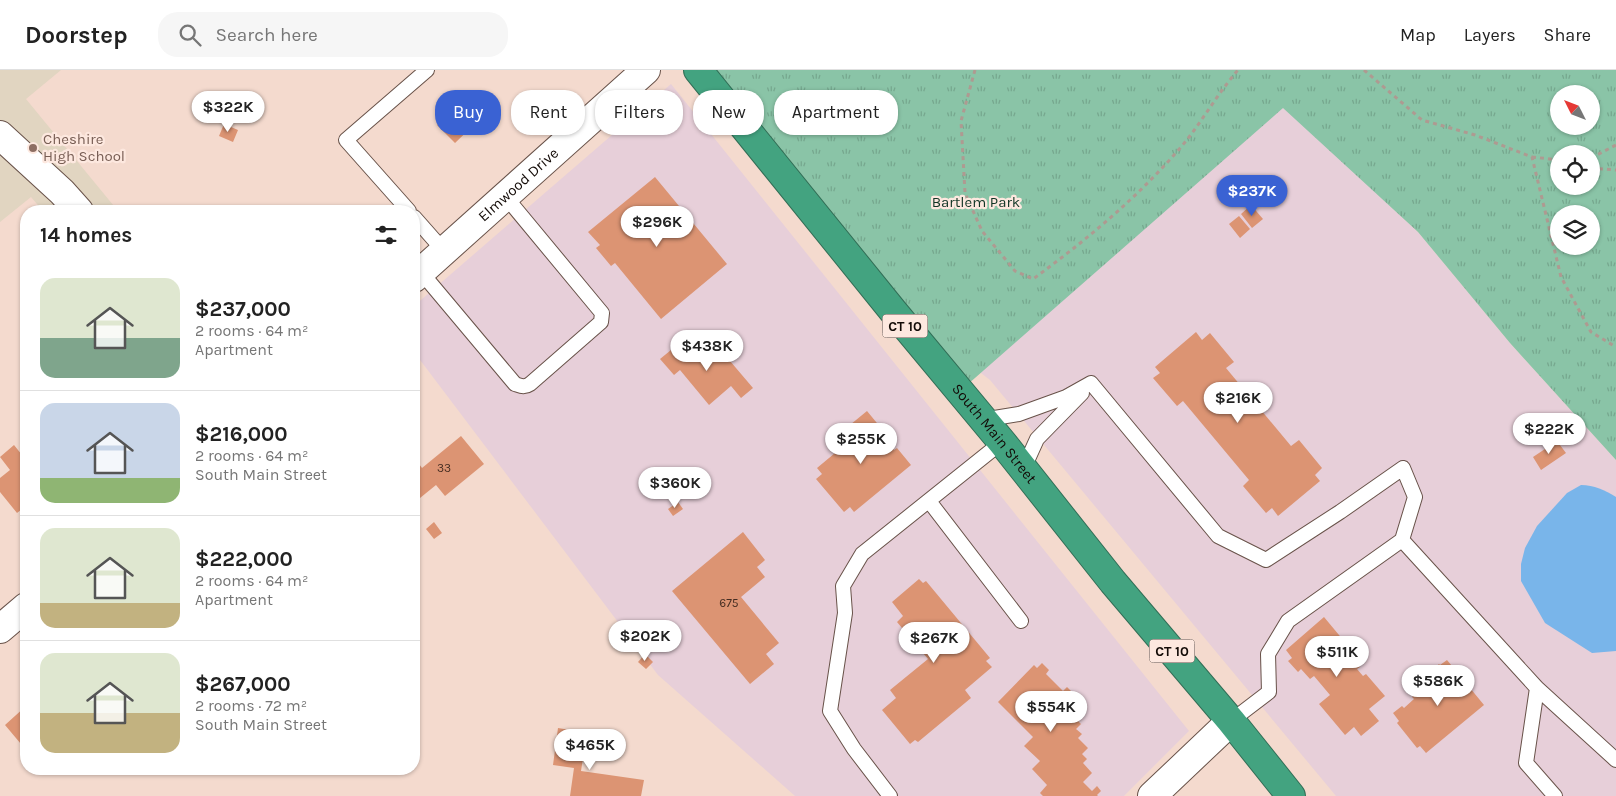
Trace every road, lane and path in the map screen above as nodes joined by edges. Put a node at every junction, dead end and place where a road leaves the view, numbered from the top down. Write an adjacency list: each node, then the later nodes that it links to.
1 (427, 70): 16 (lane)
2 (646, 70): 14 (street, Elmwood Drive)
3 (698, 70): 23 (highway, South Main Street / CT 10)
4 (975, 70): 5 (path)
5 (1238, 70)
6 (1364, 70): 10 (path)
7 (0, 135): 15 (street)
8 (1616, 145): 9 (path)
9 (1600, 153)
10 (1532, 156): 11 (path); 21 (path)
11 (1550, 159)
12 (1600, 169): 13 (path)
13 (1616, 170)
14 (505, 196): 18 (street, Elmwood Drive); 20 (lane)
15 (74, 205)
16 (404, 205)
17 (420, 224): 18 (lane)
18 (444, 251): 19 (street, Elmwood Drive)
19 (420, 272)
20 (420, 278)
21 (1616, 347)
22 (1091, 383): 23 (lane); 25 (lane); 27 (lane)
23 (982, 420): 24 (highway, South Main Street / CT 10)
24 (1002, 442): 25 (highway, South Main Street / CT 10); 26 (lane)
25 (1023, 470): 32 (highway, South Main Street / CT 10)
26 (928, 501): 29 (lane); 34 (lane)
27 (1402, 540): 31 (lane); 32 (lane)
28 (20, 613): 30 (street)
29 (1021, 621)
30 (0, 629)
31 (1536, 688): 33 (lane); 37 (lane)
32 (1231, 721): 35 (street); 36 (highway, South Main Street / CT 10)
33 (1616, 760)
34 (890, 796)
35 (1152, 796)
36 (1291, 796)
37 (1555, 796)

